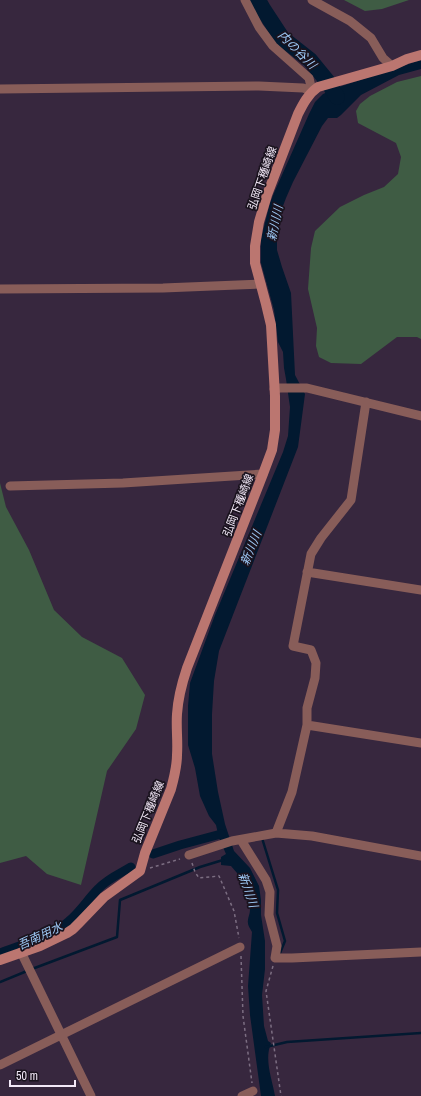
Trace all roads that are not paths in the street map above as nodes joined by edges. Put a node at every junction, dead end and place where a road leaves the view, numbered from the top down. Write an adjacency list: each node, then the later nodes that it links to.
1 (246, 0): 6 (street)
2 (312, 0): 4 (street)
3 (421, 55): 4 (main road)
4 (392, 66): 6 (main road)
5 (0, 89): 6 (street)
6 (315, 89): 7 (main road, 弘岡下種崎線)
7 (261, 284): 8 (street); 9 (main road, 弘岡下種崎線)
8 (0, 289)
9 (277, 388): 10 (street); 12 (main road, 弘岡下種崎線)
10 (366, 402): 11 (street); 14 (street)
11 (421, 416)
12 (263, 474): 13 (street); 23 (main road, 弘岡下種崎線)
13 (10, 486)
14 (307, 572): 15 (street); 16 (street)
15 (421, 590)
16 (307, 725): 17 (street); 18 (street)
17 (421, 743)
18 (276, 833): 19 (street); 21 (street)
19 (237, 840): 20 (street); 24 (street)
20 (189, 855)
21 (421, 856)
22 (240, 947): 26 (street)
23 (21, 952): 25 (main road); 26 (street)
24 (421, 952)
25 (0, 960)
26 (62, 1035): 27 (street); 29 (street)
27 (0, 1065)
28 (253, 1091): 30 (street)
29 (91, 1096)
30 (242, 1096)

